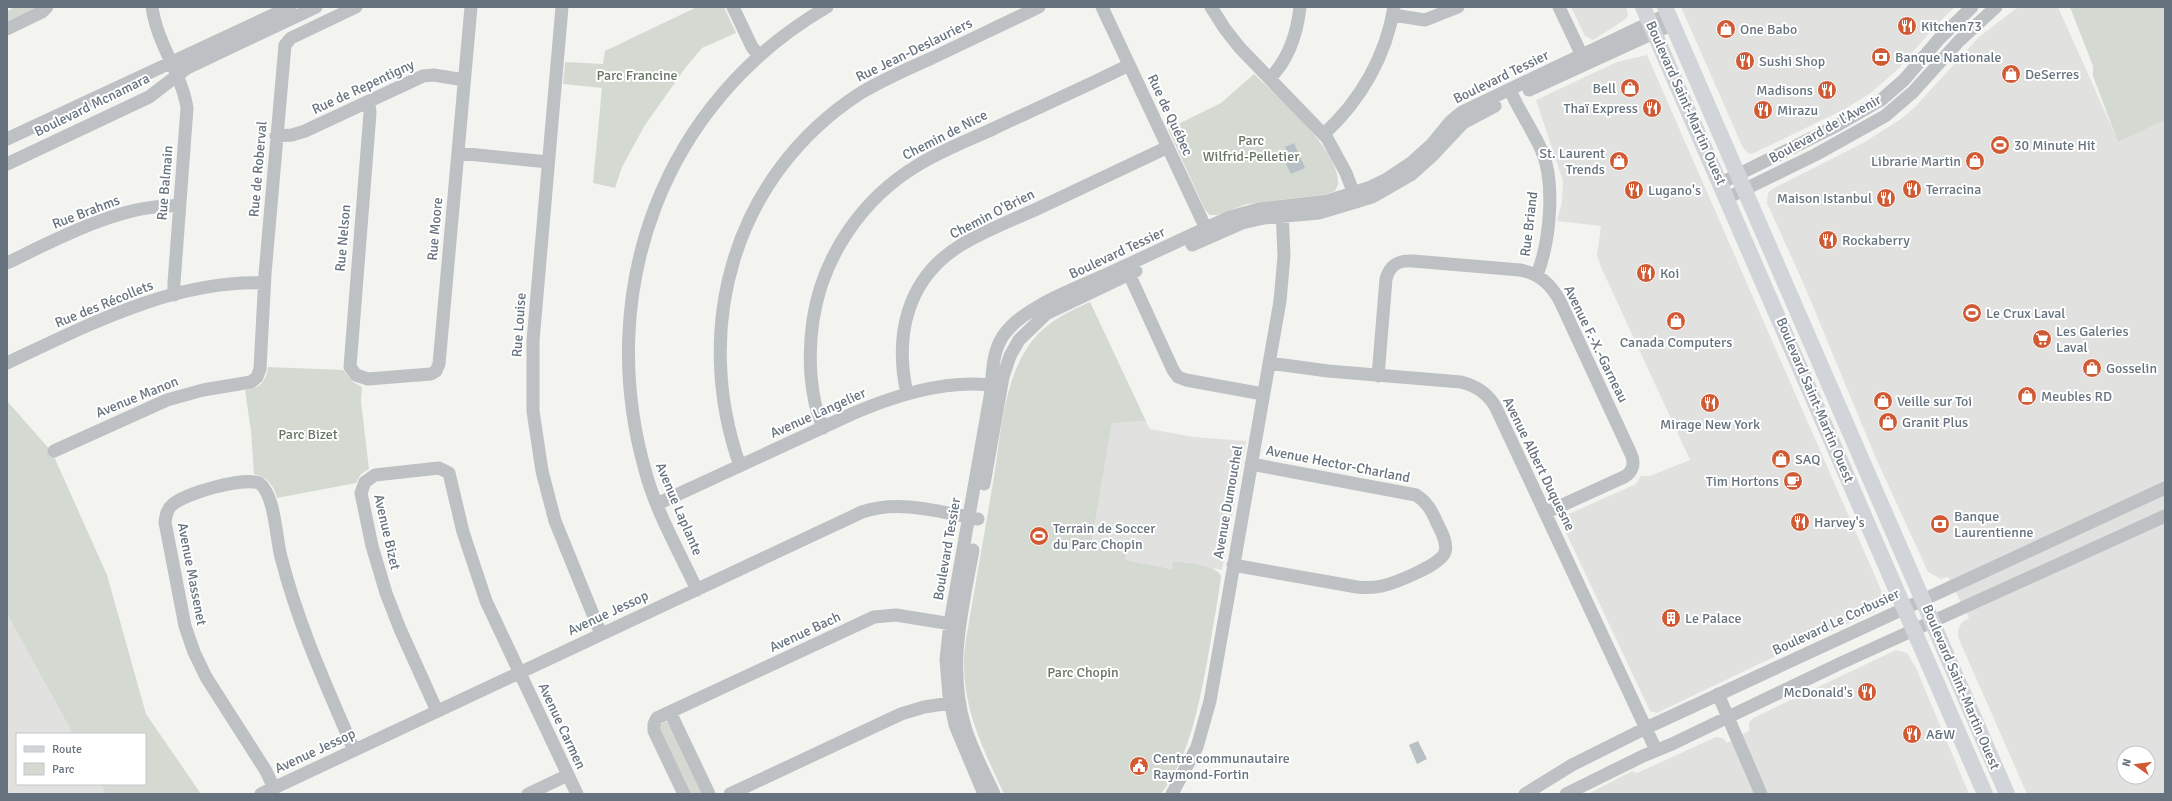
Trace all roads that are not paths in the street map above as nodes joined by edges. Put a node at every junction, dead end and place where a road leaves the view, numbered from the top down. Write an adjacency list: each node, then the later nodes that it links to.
1 (47, 7): 21 (street)
2 (152, 7): 25 (street, Rue Balmain)
3 (290, 7): 25 (street, Boulevard Mcnamara)
4 (316, 7): 27 (street, Boulevard Mcnamara)
5 (356, 7): 33 (street, Rue de Roberval)
6 (471, 7): 29 (street, Rue Moore)
7 (562, 7): 37 (street, Rue Louise)
8 (733, 7): 23 (street)
9 (827, 7): 23 (street, Avenue Laplante)
10 (1039, 7): 61 (street, Rue Jean-Deslauriers)
11 (1102, 7): 26 (street, Rue de Québec)
12 (1211, 7): 28 (street)
13 (1300, 7): 28 (street)
14 (1458, 7): 19 (street)
15 (1560, 7): 24 (street)
16 (1643, 7): 22 (main road, Boulevard Saint-Martin Ouest)
17 (1972, 7): 39 (street, Boulevard de l'Avenir)
18 (1996, 7): 39 (street, Boulevard de l'Avenir)
19 (1393, 11): 32 (street)
20 (1669, 15): 22 (street, Boulevard Tessier); 39 (main road, Boulevard Saint-Martin Ouest)
21 (7, 28)
22 (1652, 28): 24 (street, Boulevard Tessier); 40 (main road, Boulevard Saint-Martin Ouest)
23 (759, 56): 63 (street, Avenue Laplante)
24 (1584, 60): 30 (street, Boulevard Tessier)
25 (170, 64): 27 (street, Rue Balmain); 34 (street, Boulevard Mcnamara)
26 (1129, 66): 35 (street, Rue de Québec); 58 (street, Chemin de Nice)
27 (176, 77): 38 (street, Boulevard Mcnamara); 42 (street, Rue Balmain)
28 (1270, 78): 32 (street)
29 (464, 80): 31 (street, Rue de Repentigny); 36 (street, Rue Moore)
30 (1511, 94): 41 (street, Boulevard Tessier); 47 (street, Rue Briand)
31 (369, 102): 33 (street, Rue de Repentigny); 52 (street, Rue Nelson)
32 (1324, 134): 41 (street)
33 (276, 136): 48 (street, Rue de Roberval)
34 (7, 140)
35 (1168, 148): 44 (street, Rue de Québec); 56 (street, Chemin O'Brien)
36 (458, 153): 37 (street); 52 (street, Rue Moore)
37 (548, 162): 74 (street, Rue Louise)
38 (7, 164)
39 (1742, 182): 40 (street, Boulevard de l'Avenir); 69 (main road, Boulevard Saint-Martin Ouest)
40 (1724, 190): 70 (main road, Boulevard Saint-Martin Ouest)
41 (1355, 198): 43 (street, Boulevard Tessier)
42 (180, 206): 45 (street, Rue Brahms); 49 (street, Rue Balmain)
43 (1282, 212): 44 (street, Boulevard Tessier); 50 (street, Avenue Dumouchel)
44 (1208, 232): 46 (street, Boulevard Tessier); 55 (street, Boulevard Tessier)
45 (7, 263)
46 (1129, 274): 55 (street, Boulevard Tessier); 57 (street)
47 (1537, 275): 53 (street, Avenue F.-X.-Garneau); 64 (street, Avenue F.-X.-Garneau)
48 (264, 283): 49 (street, Rue des Récollets); 54 (street, Rue de Roberval)
49 (174, 295): 51 (street, Rue des Récollets)
50 (1269, 362): 53 (street, Avenue Albert Duquesne); 57 (street, Avenue Dumouchel)
51 (7, 363)
52 (356, 375)
53 (1378, 376): 64 (street, Avenue Albert Duquesne)
54 (257, 377): 59 (street, Avenue Manon)
55 (996, 385): 56 (street, Avenue Langelier); 66 (street, Boulevard Tessier)
56 (907, 394): 58 (street, Avenue Langelier)
57 (1263, 394): 60 (street, Avenue Dumouchel)
58 (823, 428): 61 (street, Avenue Langelier)
59 (54, 451)
60 (1251, 464): 67 (street, Avenue Dumouchel); 67 (street, Avenue Hector-Charland)
61 (740, 466): 63 (street, Avenue Langelier)
62 (2165, 488): 69 (street, Boulevard Le Corbusier)
63 (657, 504): 68 (street, Avenue Laplante)
64 (1546, 513): 81 (street, Avenue Albert Duquesne)
65 (2165, 516): 71 (street)
66 (974, 518): 68 (street, Avenue Jessop); 72 (street, Boulevard Tessier)
67 (1233, 565): 93 (street, Avenue Dumouchel)
68 (697, 590): 74 (street, Avenue Jessop)
69 (1923, 600): 70 (street, Boulevard Le Corbusier); 71 (main road, Boulevard Saint-Martin Ouest)
70 (1905, 608): 73 (main road, Boulevard Saint-Martin Ouest); 76 (street, Boulevard Le Corbusier)
71 (1933, 622): 73 (street); 98 (main road, Boulevard Saint-Martin Ouest)
72 (955, 624): 77 (street, Boulevard Tessier); 79 (street, Avenue Bach)
73 (1915, 630): 80 (street); 97 (main road, Boulevard Saint-Martin Ouest)
74 (601, 634): 75 (street, Avenue Jessop)
75 (519, 672): 78 (street, Avenue Jessop); 78 (street, Avenue Bizet); 84 (street, Avenue Carmen)
76 (1718, 694): 80 (street); 81 (street, Boulevard Le Corbusier)
77 (955, 702): 86 (street, Boulevard Tessier); 92 (street)
78 (437, 711): 82 (street, Avenue Jessop)
79 (670, 712): 90 (street, Avenue Bach); 91 (street)
80 (1727, 717): 83 (street); 96 (street)
81 (1646, 728): 83 (street, Avenue Albert Duquesne); 94 (street, Boulevard Le Corbusier)
82 (354, 750): 85 (street, Avenue Jessop); 85 (street, Avenue Massenet)
83 (1656, 750): 95 (street)
84 (568, 775): 88 (street); 89 (street, Avenue Carmen)
85 (274, 788): 87 (street, Avenue Jessop)
86 (986, 792)
87 (261, 794)
88 (528, 794)
89 (577, 794)
90 (684, 794)
91 (709, 794)
92 (730, 794)
93 (1172, 794)
94 (1525, 794)
95 (1566, 794)
96 (1761, 794)
97 (1985, 794)
98 (2007, 794)

